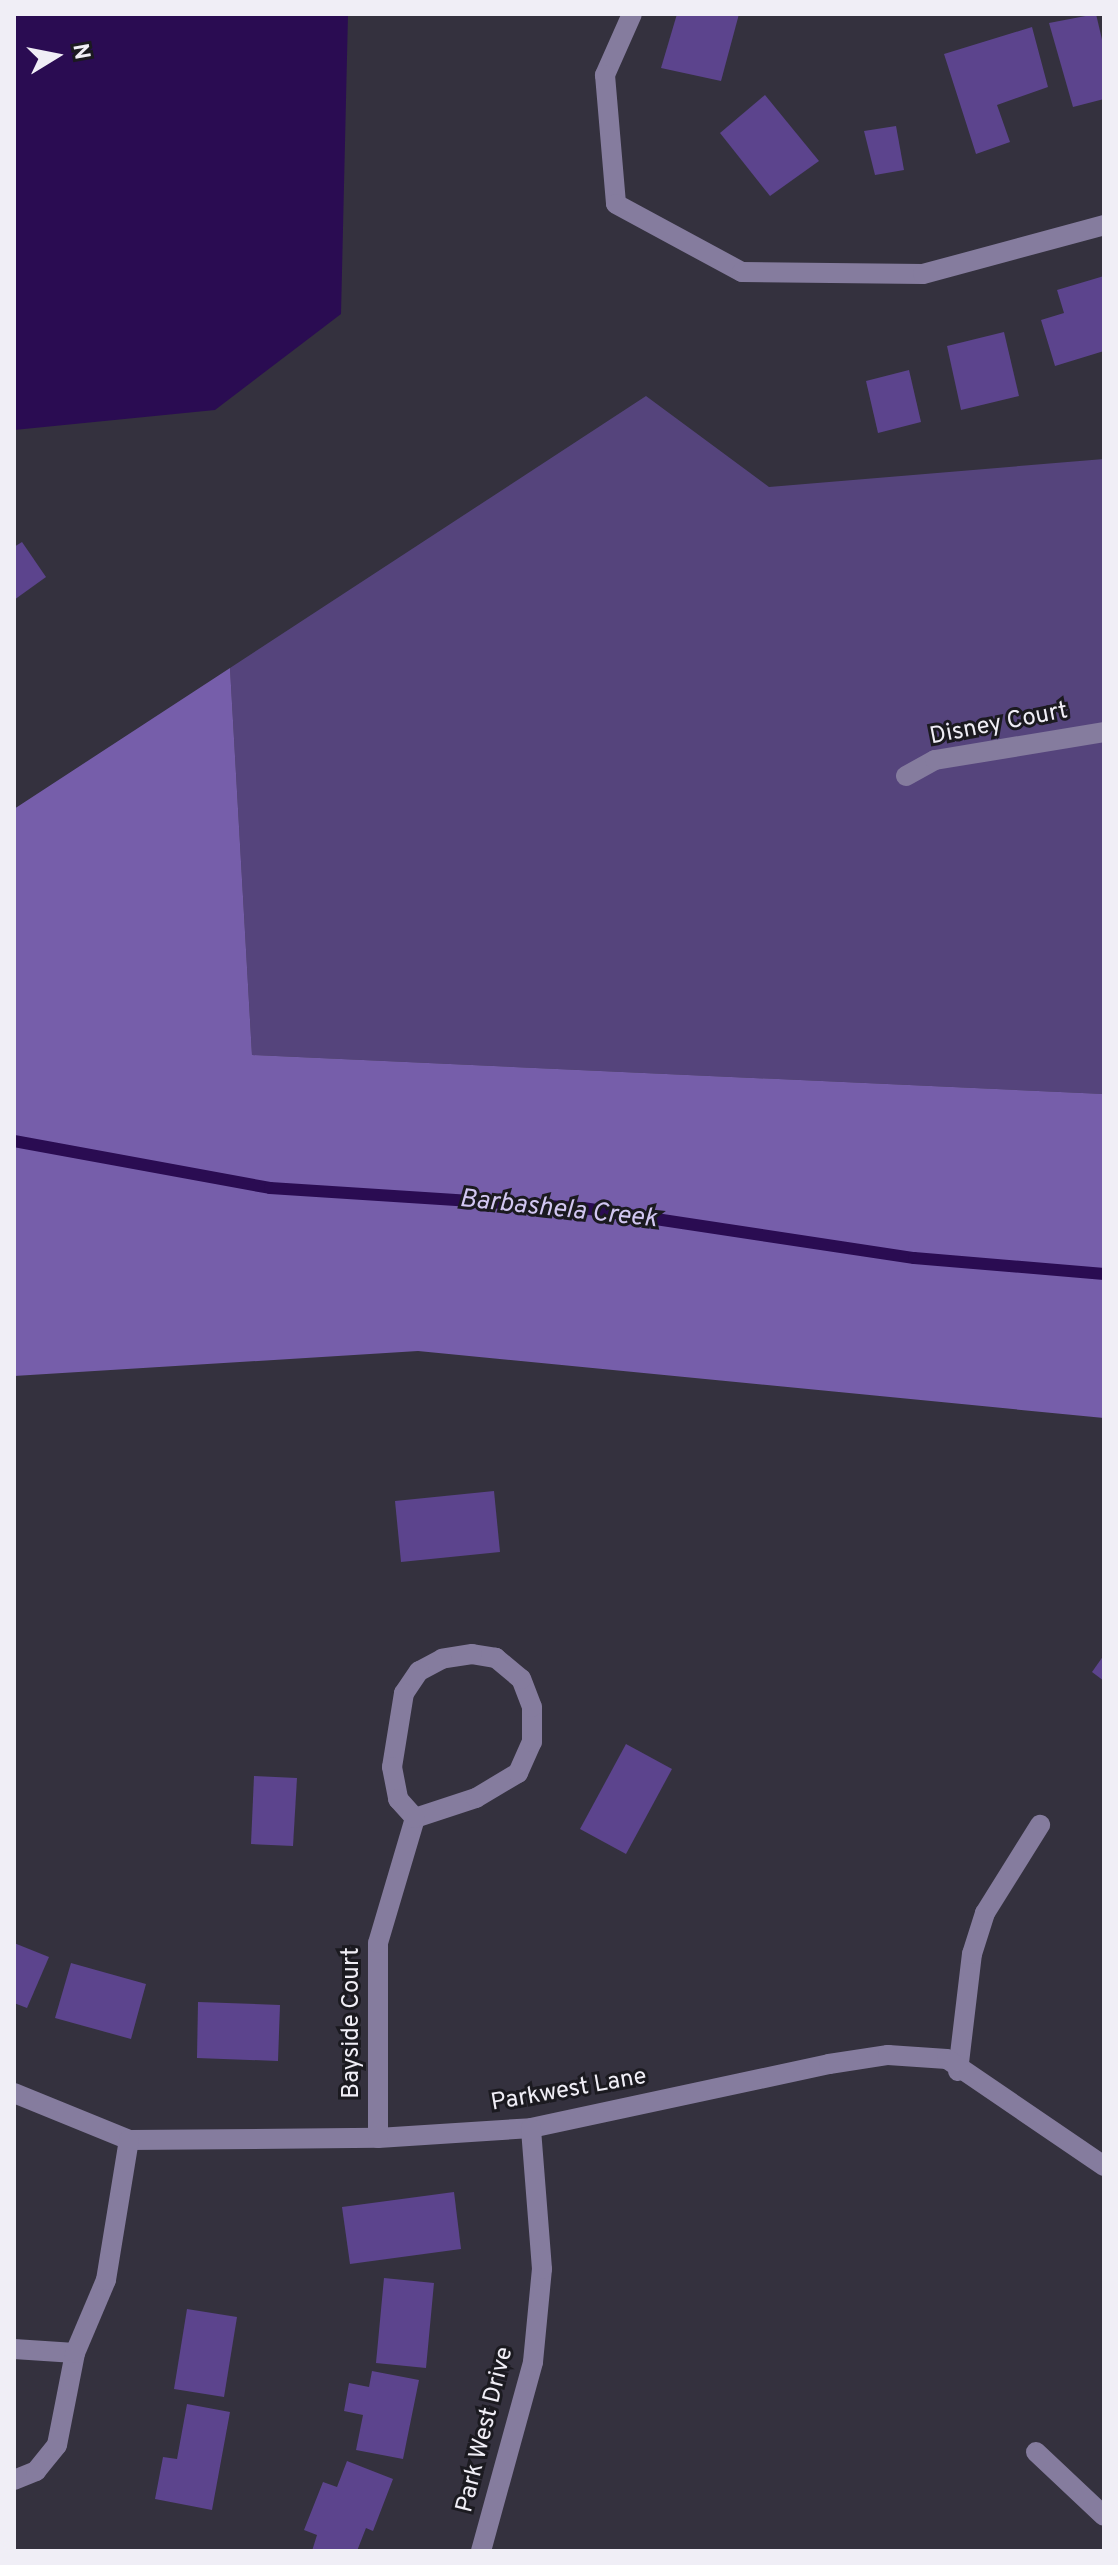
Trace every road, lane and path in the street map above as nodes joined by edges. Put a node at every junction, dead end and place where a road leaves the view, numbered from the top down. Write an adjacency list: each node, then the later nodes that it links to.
1 (632, 14): 2 (street)
2 (1104, 225)
3 (1104, 732): 4 (street, Disney Court)
4 (906, 776)
5 (415, 1818): 5 (street); 10 (street, Bayside Court)
6 (1040, 1825): 7 (street)
7 (958, 2071): 9 (street, Parkwest Lane); 12 (street, Parkwest Lane)
8 (14, 2093): 11 (street, Parkwest Lane)
9 (531, 2128): 10 (street, Parkwest Lane); 18 (street, Park West Drive)
10 (378, 2138): 11 (street, Parkwest Lane)
11 (129, 2140): 14 (street)
12 (1104, 2166)
13 (14, 2349): 14 (street)
14 (75, 2353): 16 (street)
15 (1036, 2452): 17 (street)
16 (14, 2480)
17 (1104, 2516)
18 (481, 2551)

